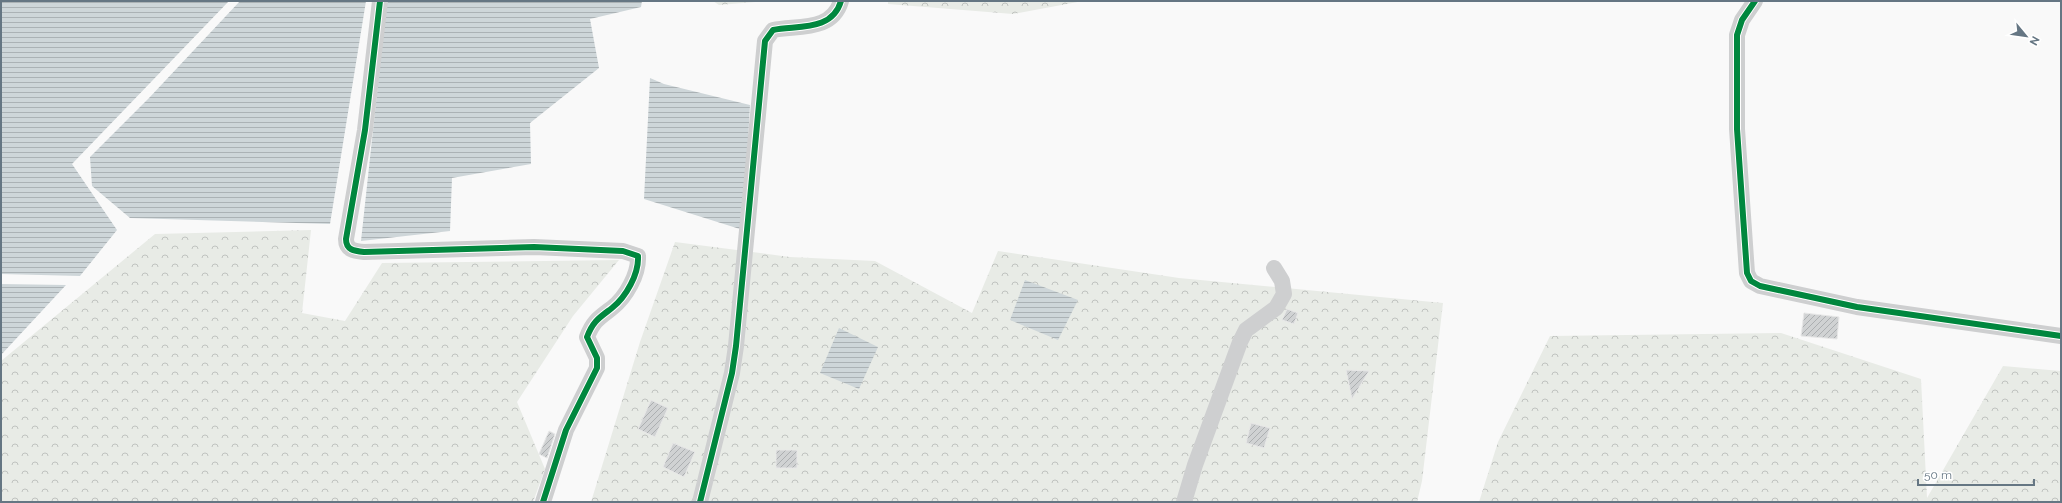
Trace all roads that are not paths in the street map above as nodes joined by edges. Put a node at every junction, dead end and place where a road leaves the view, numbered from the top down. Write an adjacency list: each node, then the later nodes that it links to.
1 (380, 1): 6 (street)
2 (841, 1): 7 (street)
3 (1755, 1): 5 (street)
4 (1274, 268): 8 (street)
5 (2061, 336)
6 (543, 502)
7 (700, 502)
8 (1184, 502)

